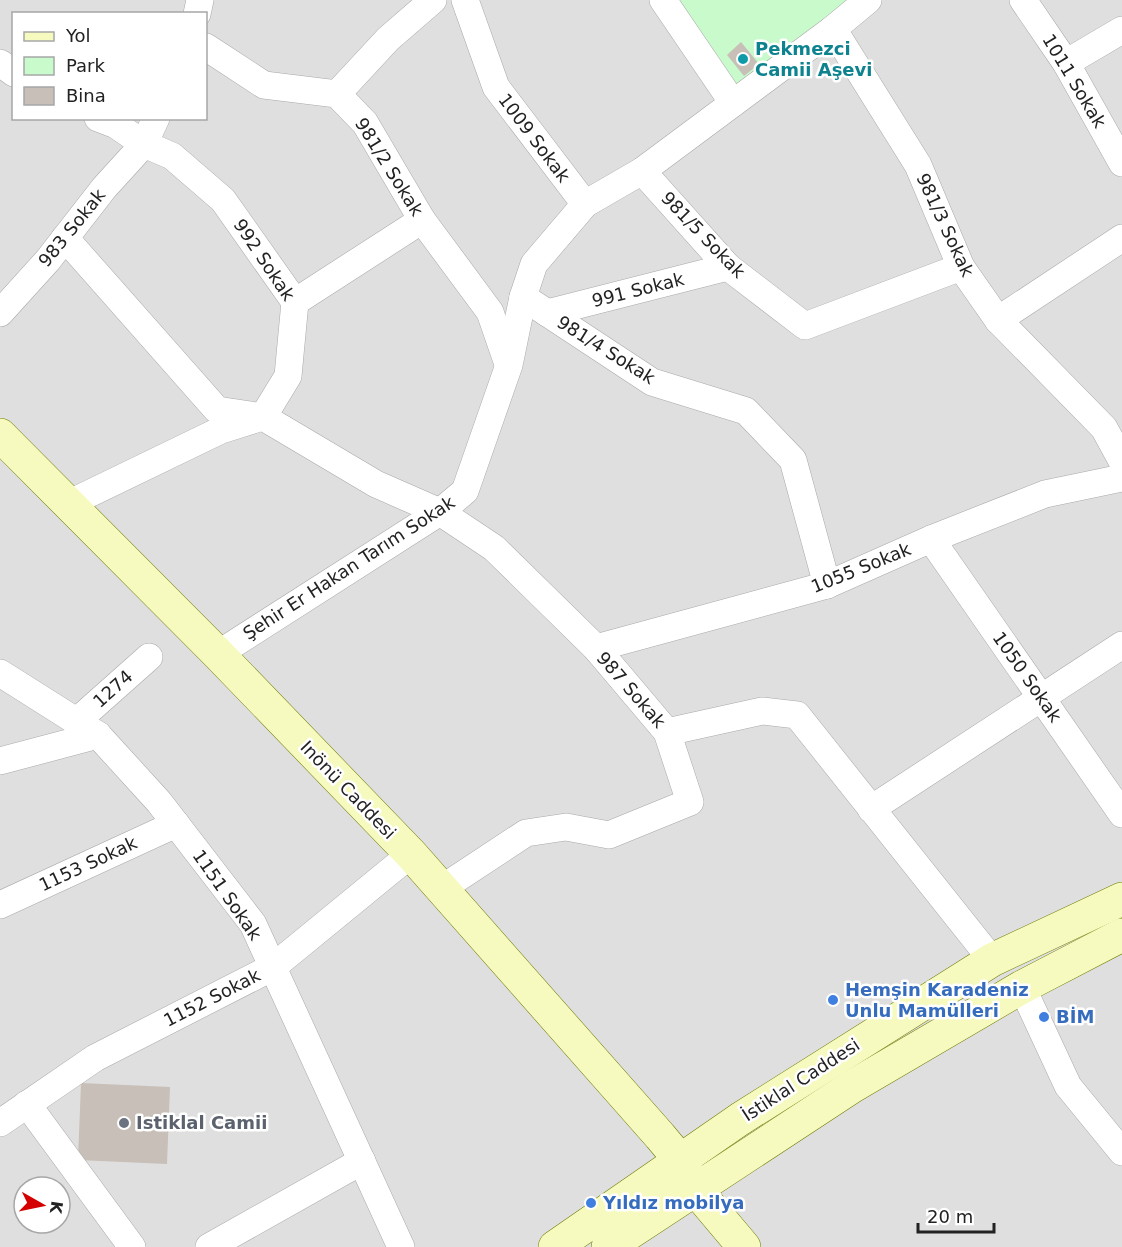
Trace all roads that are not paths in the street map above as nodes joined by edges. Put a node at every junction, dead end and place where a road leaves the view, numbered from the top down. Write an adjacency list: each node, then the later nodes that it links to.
1 (433, 0): 10 (street)
2 (465, 0): 17 (street, 1009 Sokak)
3 (663, 0): 11 (street)
4 (868, 0): 6 (street, Şehir Er Hakan Tarım Sokak)
5 (1023, 0): 9 (street, 1011 Sokak)
6 (833, 29): 11 (street, Şehir Er Hakan Tarım Sokak); 22 (street, 981/3 Sokak)
7 (1122, 30): 9 (street)
8 (207, 48): 10 (street)
9 (1066, 63): 15 (street, 1011 Sokak)
10 (337, 94): 18 (street, 981/2 Sokak)
11 (733, 103): 16 (street, Şehir Er Hakan Tarım Sokak)
12 (103, 120): 14 (street, 992 Sokak)
13 (155, 120): 14 (street)
14 (144, 144): 19 (street, 983 Sokak); 24 (street, 992 Sokak)
15 (1122, 163)
16 (642, 171): 17 (street, Şehir Er Hakan Tarım Sokak); 21 (street, 981/5 Sokak)
17 (585, 204): 23 (street, Şehir Er Hakan Tarım Sokak)
18 (422, 220): 24 (street); 28 (street, 981/2 Sokak)
19 (65, 238): 25 (street, 983 Sokak); 29 (street)
20 (1122, 238): 27 (street)
21 (728, 267): 22 (street, 981/5 Sokak); 26 (street, 991 Sokak)
22 (961, 267): 27 (street, 981/3 Sokak)
23 (523, 297): 26 (street, 981/4 Sokak); 28 (street, Şehir Er Hakan Tarım Sokak)
24 (295, 302): 29 (street, 992 Sokak)
25 (0, 313)
26 (547, 313): 36 (street, 981/4 Sokak)
27 (998, 320): 31 (street, 981/3 Sokak)
28 (509, 365): 34 (street, Şehir Er Hakan Tarım Sokak)
29 (263, 417): 33 (street); 34 (street, 987 Sokak)
30 (0, 435): 33 (main road, Inönü Caddesi)
31 (1122, 461)
32 (1122, 478): 35 (street, 1055 Sokak)
33 (68, 504): 39 (main road, Inönü Caddesi)
34 (440, 512): 38 (street, 987 Sokak); 39 (street, Şehir Er Hakan Tarım Sokak)
35 (931, 539): 36 (street, 1055 Sokak); 42 (street, 1050 Sokak)
36 (827, 585): 38 (street, 1055 Sokak)
37 (1122, 645): 42 (street)
38 (596, 648): 44 (street, 987 Sokak)
39 (218, 654): 49 (main road, Inönü Caddesi)
40 (149, 657): 43 (street, 1274)
41 (0, 673): 43 (street, 1151 Sokak)
42 (1041, 698): 46 (street); 47 (street, 1050 Sokak)
43 (88, 728): 45 (street); 48 (street, 1151 Sokak)
44 (667, 732): 46 (street, 987 Sokak); 50 (street)
45 (0, 761)
46 (872, 809): 54 (street, 987 Sokak)
47 (1122, 814)
48 (176, 824): 52 (street, 1153 Sokak); 55 (street, 1151 Sokak)
49 (411, 854): 50 (main road, Inönü Caddesi); 55 (street, 1152 Sokak)
50 (441, 890): 60 (main road, Inönü Caddesi)
51 (1122, 899): 54 (main road, İstiklal Caddesi)
52 (0, 905)
53 (1122, 935): 56 (main road, İstiklal Caddesi)
54 (992, 960): 60 (main road, İstiklal Caddesi)
55 (273, 967): 57 (street, 1152 Sokak); 61 (street, 1151 Sokak)
56 (1022, 987): 59 (street); 62 (main road, İstiklal Caddesi)
57 (27, 1104): 58 (street, 1152 Sokak); 63 (street)
58 (0, 1123)
59 (1122, 1152)
60 (680, 1160): 62 (main road, Inönü Caddesi); 66 (main road, İstiklal Caddesi)
61 (362, 1161): 64 (street); 65 (street, 1151 Sokak)
62 (696, 1190): 67 (main road, İstiklal Caddesi); 68 (main road, Inönü Caddesi)
63 (132, 1247)
64 (209, 1247)
65 (401, 1247)
66 (555, 1247)
67 (608, 1247)
68 (744, 1247)

